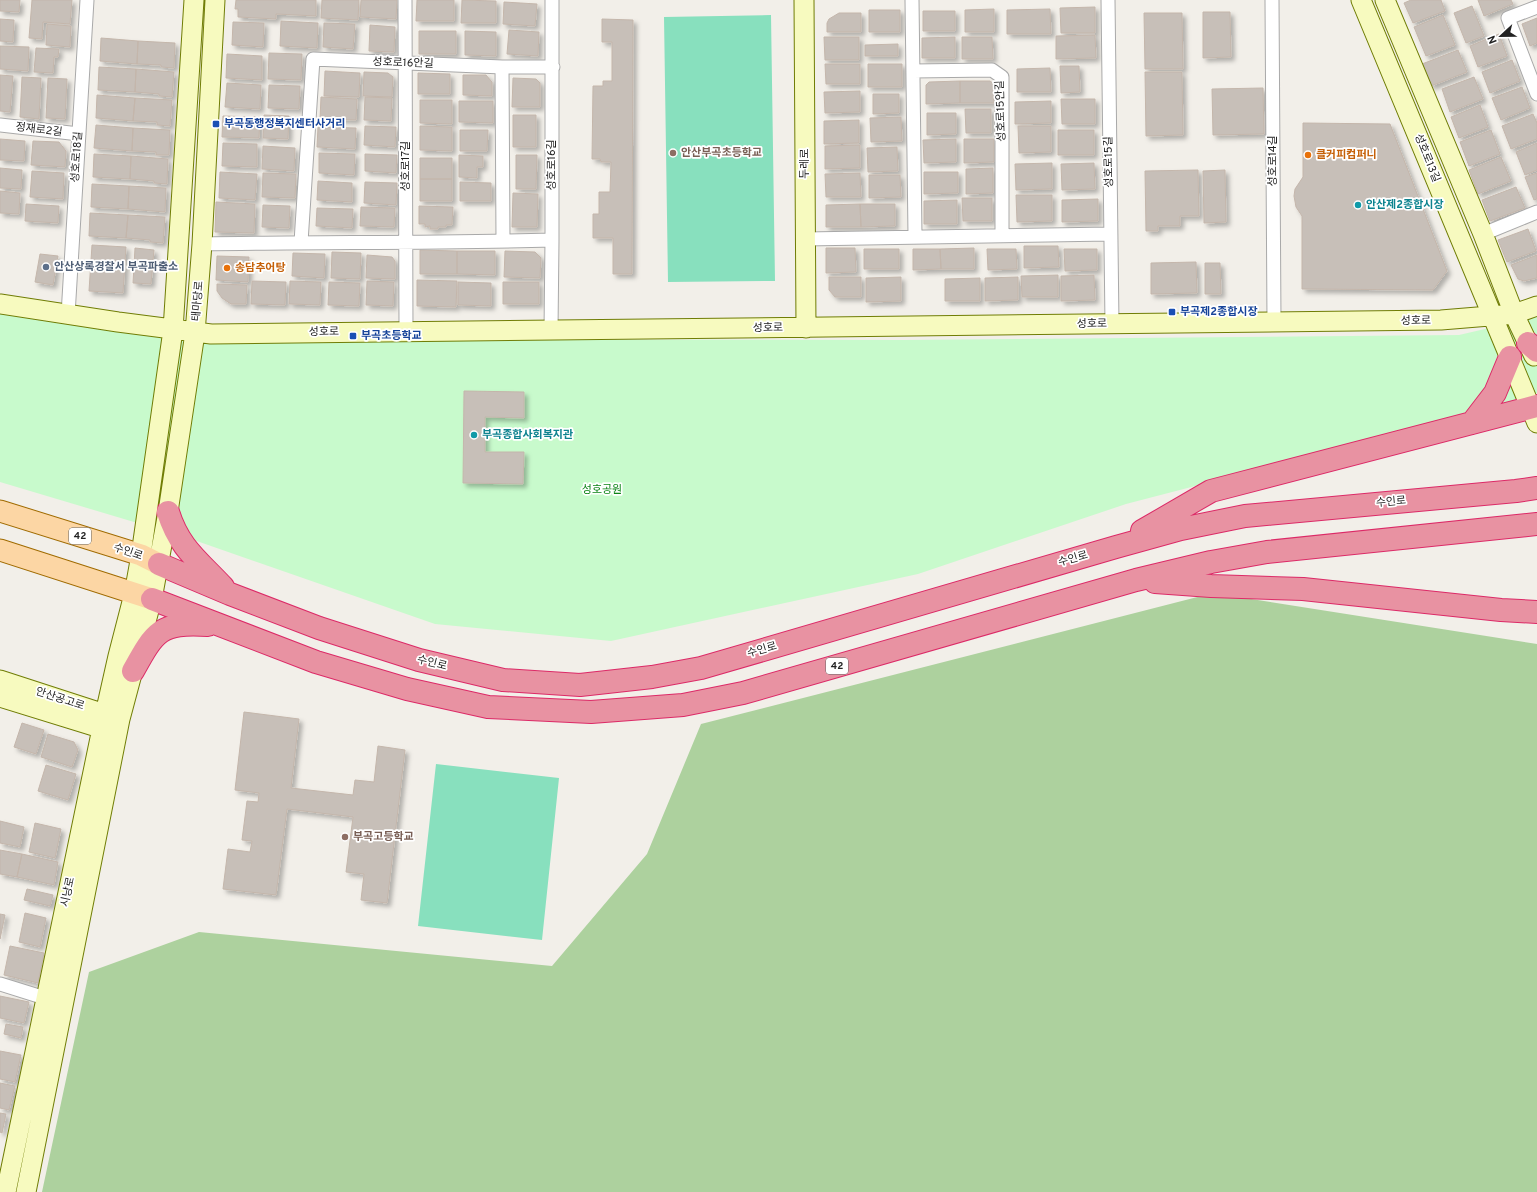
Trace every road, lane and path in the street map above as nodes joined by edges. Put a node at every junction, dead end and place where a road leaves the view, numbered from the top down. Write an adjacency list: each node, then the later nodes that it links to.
1 (87, 0): 19 (street, 성호로18길)
2 (194, 0): 39 (street, 태마당로)
3 (215, 0): 30 (street, 태마당로)
4 (405, 0): 13 (street, 성호로17길)
5 (552, 0): 15 (street, 성호로16길)
6 (804, 0): 25 (street, 두레로)
7 (912, 0): 16 (street)
8 (1108, 0): 21 (street, 성호로15길)
9 (1272, 0): 36 (street, 성호로14길)
10 (1361, 0): 35 (street, 성호로13길)
11 (1385, 0): 22 (street, 성호로13길)
12 (1537, 7): 17 (street)
13 (406, 64): 14 (street, 성호로16안길); 28 (street, 성호로16안길); 29 (street, 성호로17길)
14 (502, 67): 15 (street, 성호로16안길); 27 (street)
15 (553, 67): 26 (street, 성호로16길)
16 (913, 71): 23 (street, 성호로15안길); 24 (street)
17 (1537, 94)
18 (0, 125): 19 (street, 정재로2길)
19 (79, 134): 34 (street, 성호로18길)
20 (1537, 212): 22 (street)
21 (1110, 234): 23 (street); 37 (street, 성호로15길)
22 (1483, 234): 33 (street, 성호로13길)
23 (1002, 235): 24 (street)
24 (915, 236): 25 (street)
25 (805, 239): 38 (street, 두레로)
26 (552, 240): 27 (street); 41 (street, 성호로16길)
27 (504, 241): 29 (street)
28 (301, 242): 29 (street); 30 (street)
29 (406, 243): 40 (street, 성호로17길)
30 (202, 244): 42 (street, 태마당로)
31 (0, 304): 34 (street, 성호로)
32 (1537, 306): 33 (street, 성호로)
33 (1514, 314): 35 (street, 성호로); 43 (street, 성호로13길)
34 (68, 315): 39 (street, 성호로)
35 (1492, 316): 36 (street, 성호로); 44 (street, 성호로13길)
36 (1274, 322): 37 (street, 성호로)
37 (1112, 324): 38 (street, 성호로)
38 (806, 328): 41 (street, 성호로)
39 (173, 330): 42 (street, 성호로); 53 (street, 태마당로)
40 (406, 331): 41 (street, 성호로); 42 (street, 성호로)
41 (550, 331)
42 (195, 333): 49 (street, 태마당로)
43 (1534, 352)
44 (1510, 357): 45 (street, 성호로13길); 46 (highway)
45 (1535, 412): 46 (highway)
46 (1472, 423): 51 (highway)
47 (1537, 488): 51 (highway, 수인로 / 42)
48 (0, 511): 53 (main road, 수인로 / 42)
49 (168, 512): 53 (street, 태마당로); 55 (highway)
50 (1533, 524): 54 (highway, 42)
51 (1116, 546): 55 (highway, 수인로 / 42)
52 (0, 550): 56 (main road, 42)
53 (150, 559): 55 (highway, 수인로 / 42); 56 (street, 태마당로)
54 (1136, 580): 57 (highway); 60 (highway, 42)
55 (230, 594)
56 (143, 596): 60 (highway, 42); 61 (street, 시낭로); 64 (street, 시낭로)
57 (1501, 610): 58 (highway); 59 (highway)
58 (1537, 612)
59 (1537, 625)
60 (225, 627): 61 (highway)
61 (133, 671): 64 (street, 시낭로)
62 (0, 680): 64 (street, 안산공고로)
63 (0, 697): 64 (street, 안산공고로)
64 (111, 724): 66 (street, 시낭로); 68 (street, 시낭로)
65 (0, 984): 66 (street)
66 (45, 998): 67 (street, 시낭로)
67 (6, 1192)
68 (26, 1192)

